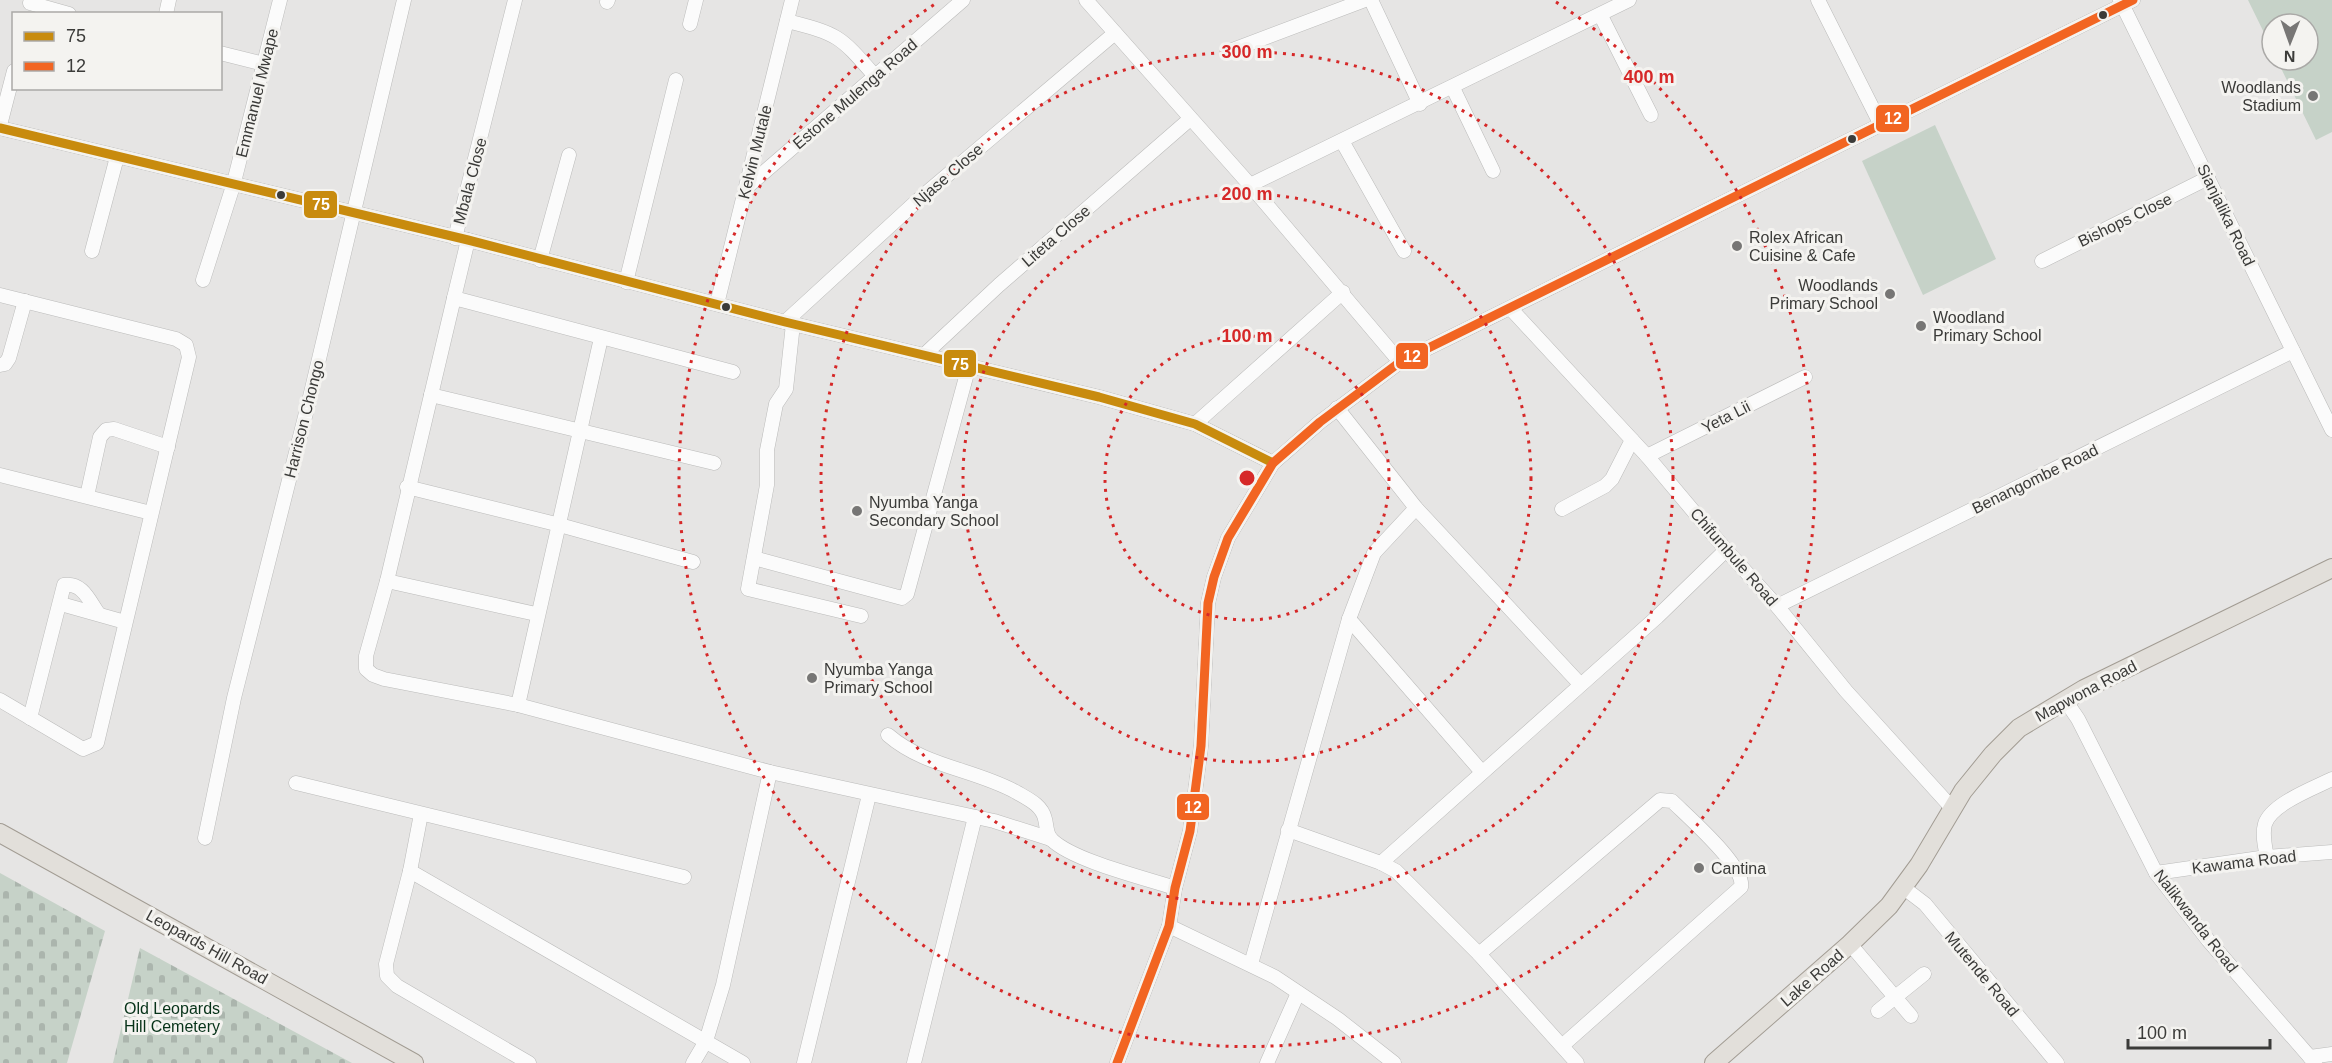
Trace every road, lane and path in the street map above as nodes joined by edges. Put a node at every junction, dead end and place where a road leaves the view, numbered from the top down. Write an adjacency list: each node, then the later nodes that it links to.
1 (280, 0): 21 (street, Emmanuel Mwape)
2 (404, 0): 39 (street, Harrison Chongo)
3 (515, 0): 40 (street, Mbala Close)
4 (696, 0): 17 (street)
5 (792, 0): 16 (street, Kelvin Mutale)
6 (963, 0): 22 (street, Estone Mulenga Road)
7 (1086, 0): 18 (street)
8 (1365, 0): 19 (street)
9 (1371, 0): 26 (street)
10 (1629, 0): 15 (street)
11 (1818, 0): 29 (street)
12 (2125, 2): 29 (street); 35 (street, Sianjalika Road)
13 (30, 6): 14 (street)
14 (59, 12)
15 (1601, 16): 25 (street); 27 (street)
16 (787, 21): 22 (street); 38 (street, Kelvin Mutale)
17 (690, 24)
18 (1115, 33): 28 (street); 53 (street, Njase Close)
19 (1227, 52)
20 (222, 54): 21 (street)
21 (264, 64): 37 (street, Emmanuel Mwape)
22 (875, 76): 38 (street, Estone Mulenga Road)
23 (12, 79): 30 (street)
24 (675, 80): 46 (street)
25 (1453, 88): 26 (street); 34 (street)
26 (1420, 104): 31 (street)
27 (1651, 115)
28 (1190, 119): 36 (street); 56 (street, Liteta Close)
29 (1881, 125): 52 (street)
30 (0, 127): 33 (street)
31 (1342, 141): 36 (street); 42 (street)
32 (569, 155): 43 (street)
33 (117, 157): 37 (street); 41 (street)
34 (1493, 171)
35 (2208, 178): 44 (street, Bishops Close); 55 (street, Sianjalika Road)
36 (1250, 185): 47 (street)
37 (233, 186): 39 (street); 45 (street, Emmanuel Mwape)
38 (747, 187): 51 (street, Kelvin Mutale)
39 (354, 214): 40 (street); 107 (street, Harrison Chongo)
40 (462, 239): 43 (street); 49 (street, Mbala Close)
41 (92, 251)
42 (1404, 251)
43 (540, 260): 46 (street)
44 (2042, 261)
45 (202, 280)
46 (626, 282): 51 (street)
47 (1343, 292): 57 (street); 64 (street)
48 (0, 295): 50 (street)
49 (454, 298): 54 (street); 62 (street, Mbala Close)
50 (25, 302): 58 (street); 68 (street)
51 (717, 304): 53 (street)
52 (1511, 309): 57 (street); 67 (street, Chifumbule Road)
53 (789, 323): 56 (street); 80 (street)
54 (601, 338): 60 (street); 65 (street)
55 (2293, 351): 66 (street, Sianjalika Road); 85 (street, Benangombe Road)
56 (924, 355): 59 (street)
57 (1400, 362): 63 (street)
58 (0, 365)
59 (969, 366): 64 (street); 80 (street)
60 (733, 372)
61 (1805, 377): 69 (street, Yeta Lii)
62 (430, 395): 65 (street); 73 (street, Mbala Close)
63 (1337, 408): 71 (street); 75 (street)
64 (1195, 424): 71 (street)
65 (580, 430): 70 (street); 78 (street)
66 (2332, 430)
67 (1632, 440): 69 (street, Chifumbule Road); 76 (street)
68 (168, 447): 74 (street); 77 (street)
69 (1647, 456): 79 (street, Chifumbule Road)
70 (714, 463)
71 (1273, 464): 115 (street)
72 (0, 475): 74 (street)
73 (407, 487): 78 (street); 83 (street, Mbala Close)
74 (87, 496): 77 (street)
75 (1416, 508): 89 (street); 91 (street)
76 (1562, 508)
77 (151, 513): 90 (street)
78 (556, 524): 81 (street); 87 (street)
79 (1726, 550): 85 (street, Chifumbule Road); 91 (street)
80 (754, 558): 88 (street)
81 (693, 562)
82 (2332, 568): 93 (main road, Mapwona Road)
83 (387, 581): 87 (street); 94 (street, Mbala Close)
84 (61, 604): 86 (street); 86 (street); 95 (street)
85 (1777, 606): 102 (street, Chifumbule Road)
86 (98, 613): 90 (street)
87 (536, 614): 94 (street)
88 (861, 616)
89 (1349, 619): 97 (street); 105 (street)
90 (125, 622): 95 (street)
91 (1580, 684): 97 (street)
92 (0, 700): 95 (street)
93 (2065, 700): 102 (main road, Mapwona Road); 113 (street, Nalikwanda Road)
94 (518, 705): 98 (street)
95 (30, 718)
96 (888, 735): 108 (street)
97 (1481, 771): 111 (street)
98 (770, 772): 101 (street); 126 (street)
99 (2332, 779): 110 (street)
100 (296, 783): 103 (street)
101 (869, 795): 104 (street); 134 (street)
102 (1952, 808): 116 (main road, Mapwona Road)
103 (421, 814): 112 (street); 114 (street)
104 (975, 817): 108 (street); 135 (street)
105 (1288, 830): 111 (street); 120 (street)
106 (0, 833): 130 (main road, Leopards Hill Road)
107 (205, 838)
108 (1051, 839): 115 (street)
109 (2332, 852): 110 (street, Kawama Road)
110 (2266, 857): 113 (street, Kawama Road)
111 (1381, 863): 119 (street)
112 (410, 872): 126 (street); 131 (street)
113 (2156, 873): 129 (street, Nalikwanda Road)
114 (684, 877)
115 (1175, 888): 117 (street)
116 (1904, 888): 118 (main road, Lake Road); 141 (street, Mutende Road)
117 (1169, 926): 120 (street); 136 (street)
118 (1850, 944): 123 (street); 140 (main road, Lake Road)
119 (1479, 954): 127 (street); 127 (street)
120 (1251, 964): 122 (street)
121 (1923, 974): 123 (street)
122 (1298, 993): 137 (street); 138 (street)
123 (1895, 997): 124 (street); 125 (street)
124 (1878, 1011)
125 (1911, 1016)
126 (706, 1041): 132 (street); 133 (street)
127 (1563, 1045): 139 (street)
128 (2332, 1054): 129 (street)
129 (2313, 1060)
130 (414, 1063)
131 (529, 1063)
132 (693, 1063)
133 (743, 1063)
134 (804, 1063)
135 (914, 1063)
136 (1117, 1063)
137 (1267, 1063)
138 (1394, 1063)
139 (1577, 1063)
140 (1714, 1063)
141 (2057, 1063)

